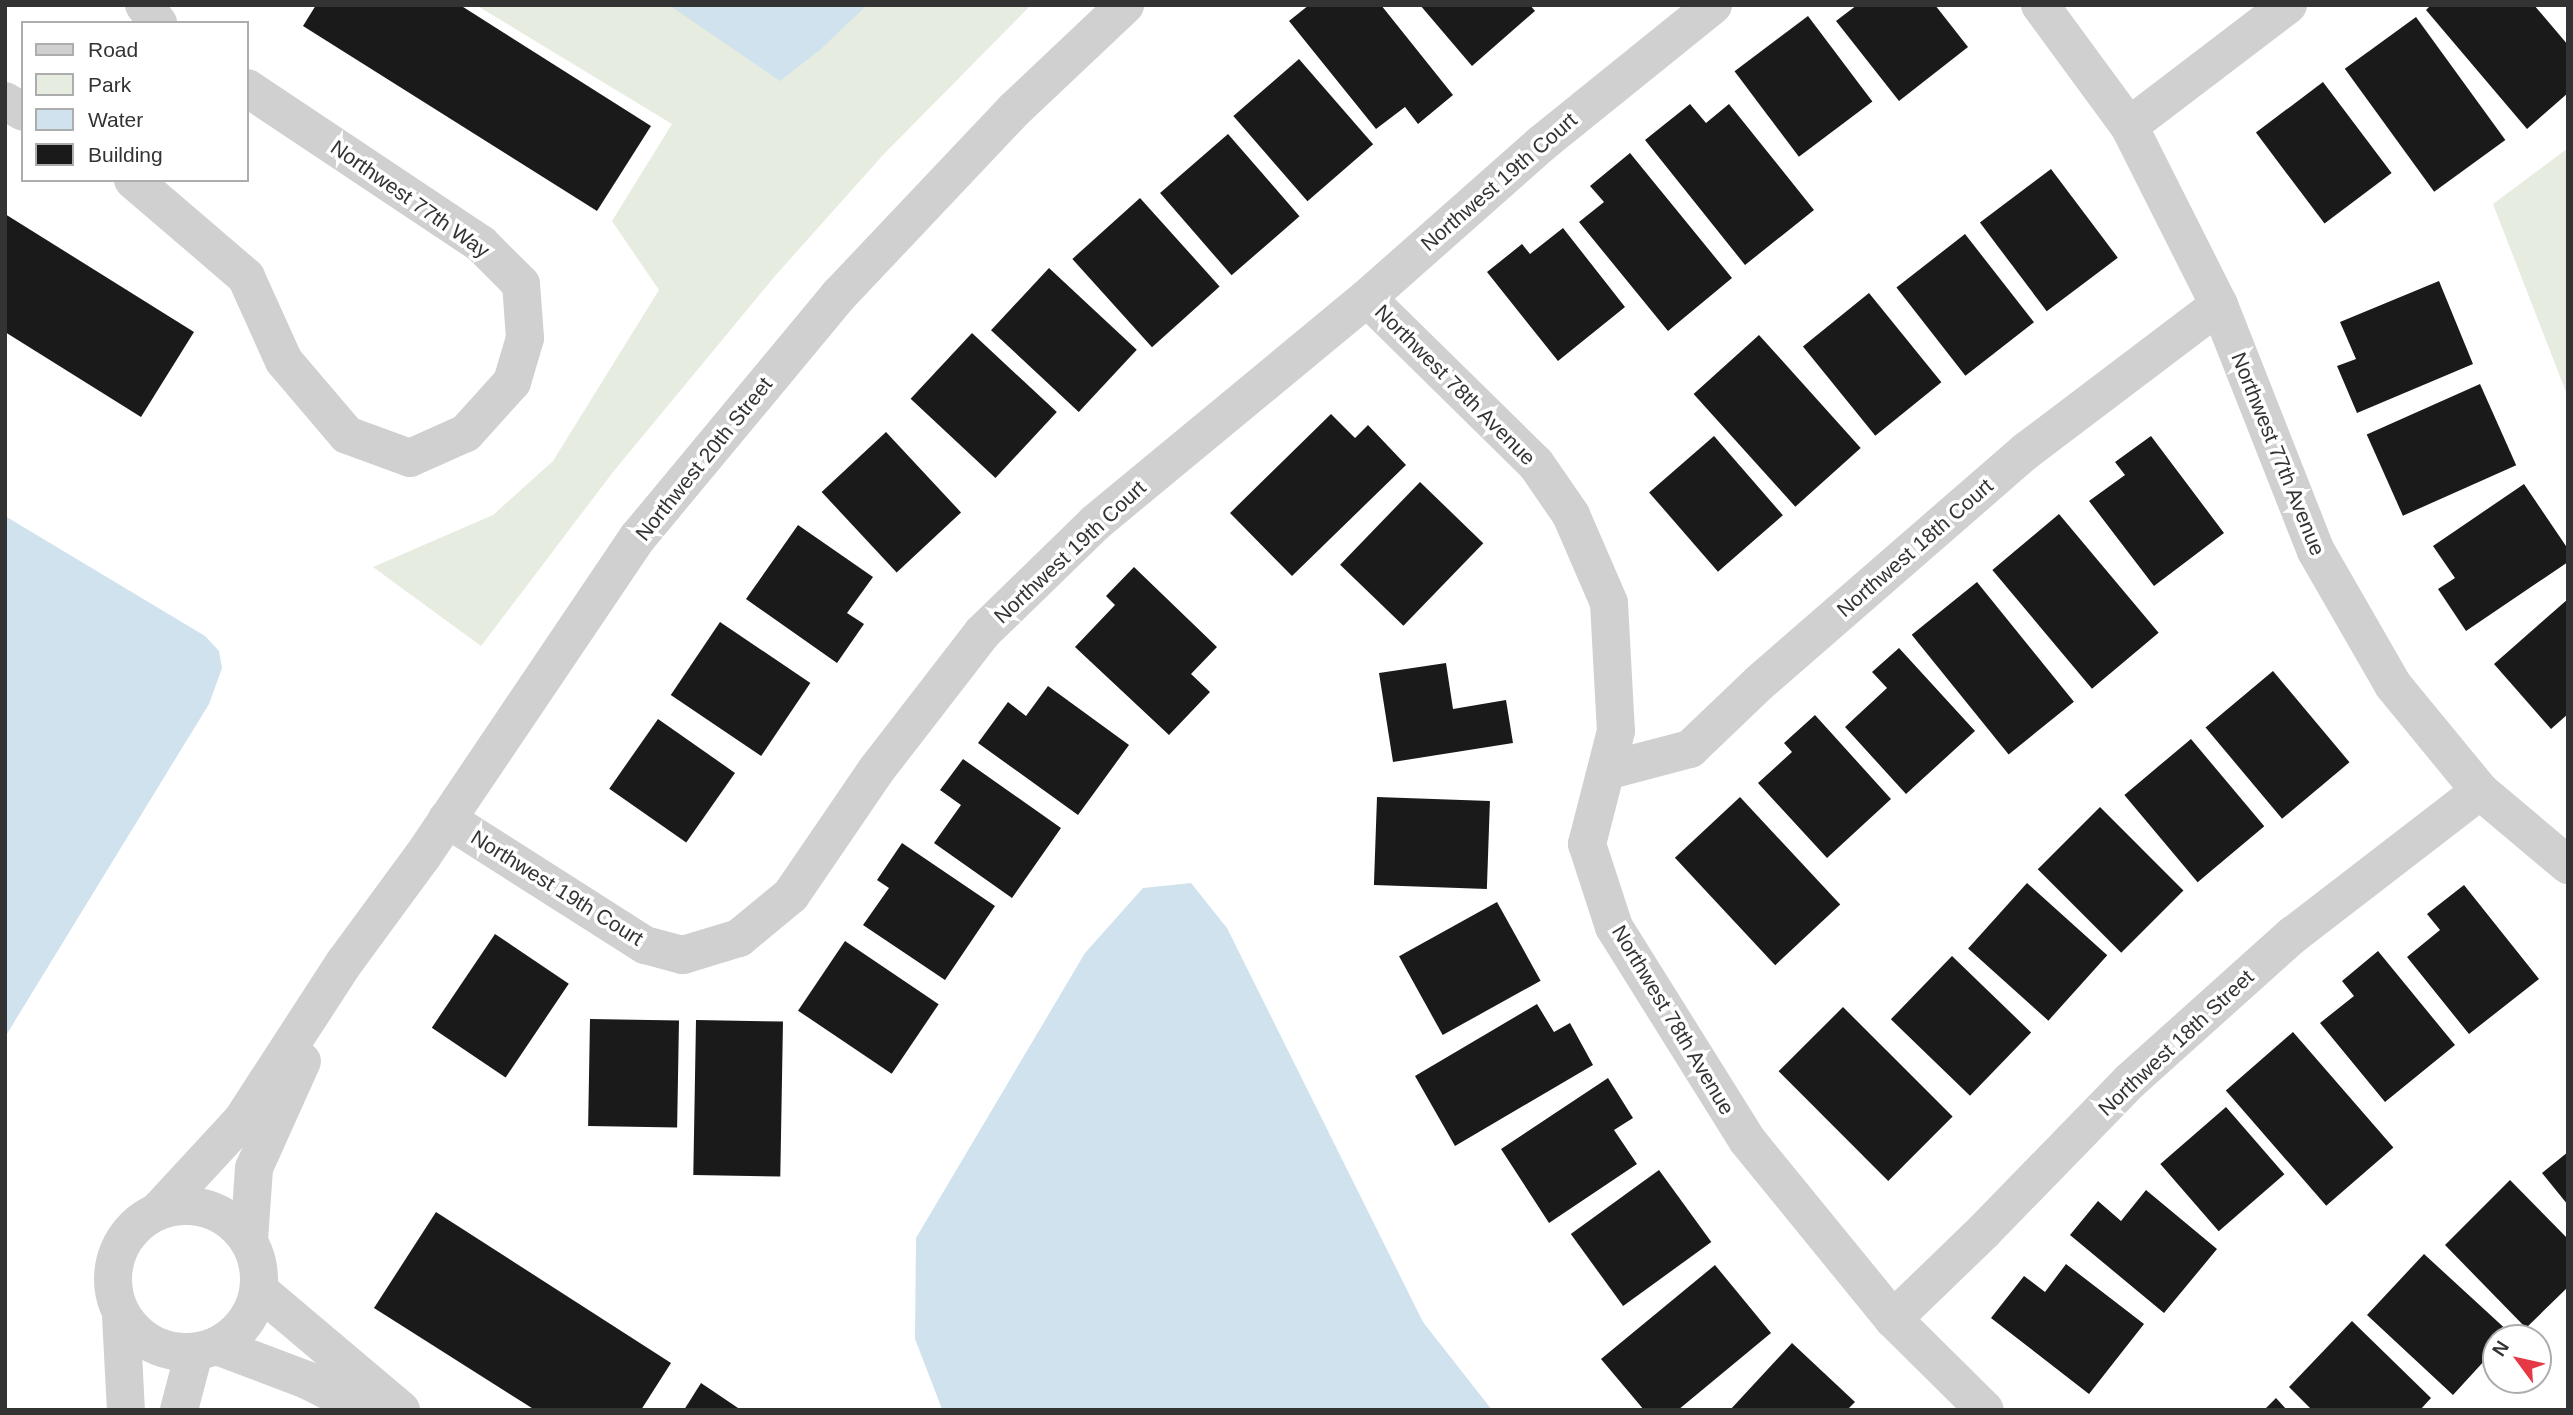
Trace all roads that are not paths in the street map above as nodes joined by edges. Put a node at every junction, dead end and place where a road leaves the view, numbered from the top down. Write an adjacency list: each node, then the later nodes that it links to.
1 (144, 5): 6 (street)
2 (1125, 5): 16 (street, Northwest 20th Street)
3 (1713, 5): 12 (street, Northwest 19th Court)
4 (2040, 5): 10 (street, Northwest 77th Avenue)
5 (2288, 5): 10 (street)
6 (156, 21)
7 (248, 89): 11 (street, Northwest 77th Way)
8 (5, 101): 9 (street)
9 (21, 111)
10 (2129, 126): 13 (street, Northwest 77th Avenue)
11 (136, 182)
12 (1367, 298): 14 (street, Northwest 78th Avenue); 16 (street, Northwest 19th Court)
13 (2219, 305): 14 (street, Northwest 18th Court); 15 (street, Northwest 77th Avenue)
14 (1606, 771): 23 (street, Northwest 78th Avenue)
15 (2480, 791): 17 (street, Northwest 77th Avenue); 23 (street, Northwest 18th Street)
16 (447, 819): 18 (street, Northwest 20th Street)
17 (2568, 865)
18 (344, 962): 19 (street, Northwest 20th Street); 20 (street, Northwest 20th Street)
19 (159, 1210): 20 (street); 22 (street)
20 (249, 1241): 21 (street)
21 (259, 1290): 24 (street); 28 (street)
22 (121, 1316): 24 (street); 25 (street)
23 (1893, 1319): 29 (street, Northwest 78th Avenue)
24 (205, 1350): 26 (street); 27 (street)
25 (126, 1410)
26 (179, 1410)
27 (366, 1410)
28 (401, 1410)
29 (1985, 1410)

